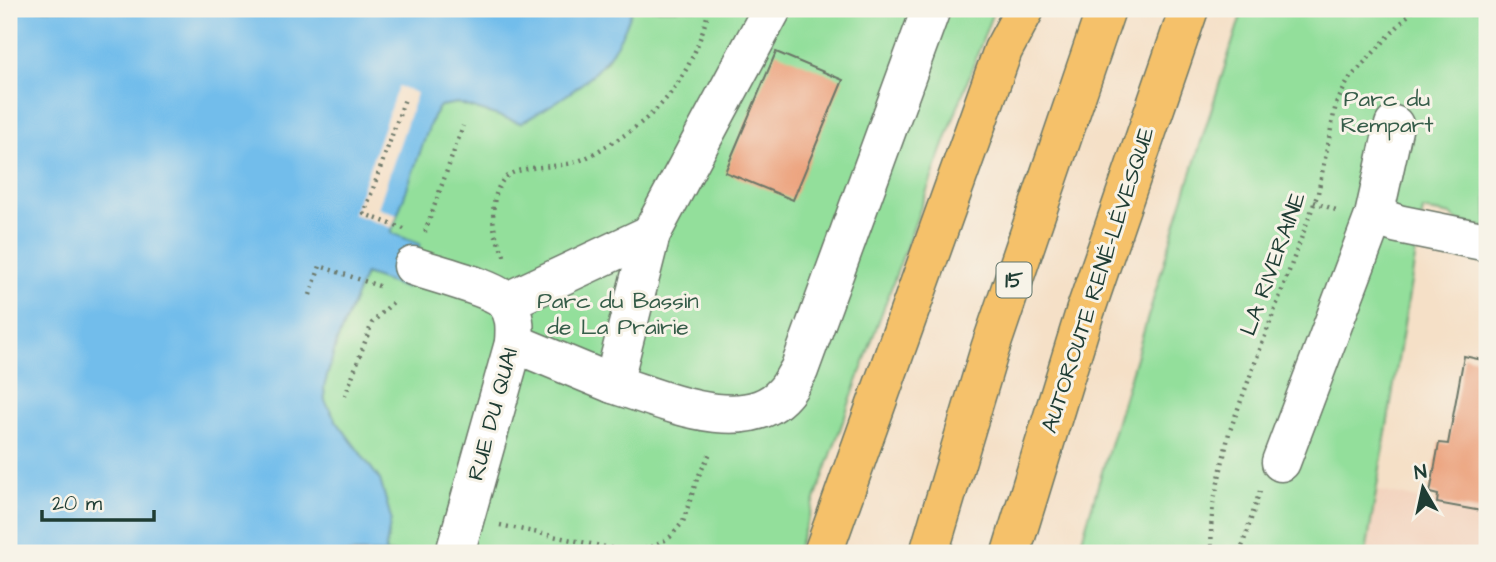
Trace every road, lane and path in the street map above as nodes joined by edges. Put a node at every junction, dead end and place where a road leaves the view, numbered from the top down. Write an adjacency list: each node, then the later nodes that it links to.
1 (709, 9): 15 (path)
2 (772, 9): 12 (street)
3 (931, 9): 18 (street)
4 (1025, 9): 24 (highway)
5 (1106, 9): 25 (highway, 15)
6 (1189, 9): 26 (highway, AUTOROUTE RENÉ-LÉVESQUE)
7 (1414, 9): 27 (path, LA RIVERAINE)
8 (406, 96): 10 (path)
9 (1394, 125): 11 (street)
10 (463, 126)
11 (1374, 216): 13 (street); 21 (street)
12 (651, 234): 15 (street); 18 (street)
13 (1487, 242)
14 (402, 283): 15 (street); 16 (path); 19 (path)
15 (498, 286): 17 (street, RUE DU QUAI)
16 (310, 295)
17 (514, 343): 18 (street); 23 (street, RUE DU QUAI)
18 (613, 384)
19 (345, 396)
20 (714, 446): 22 (path)
21 (1273, 474): 28 (path)
22 (499, 525)
23 (455, 553)
24 (823, 553)
25 (929, 553)
26 (1012, 553)
27 (1212, 553)
28 (1240, 553)

